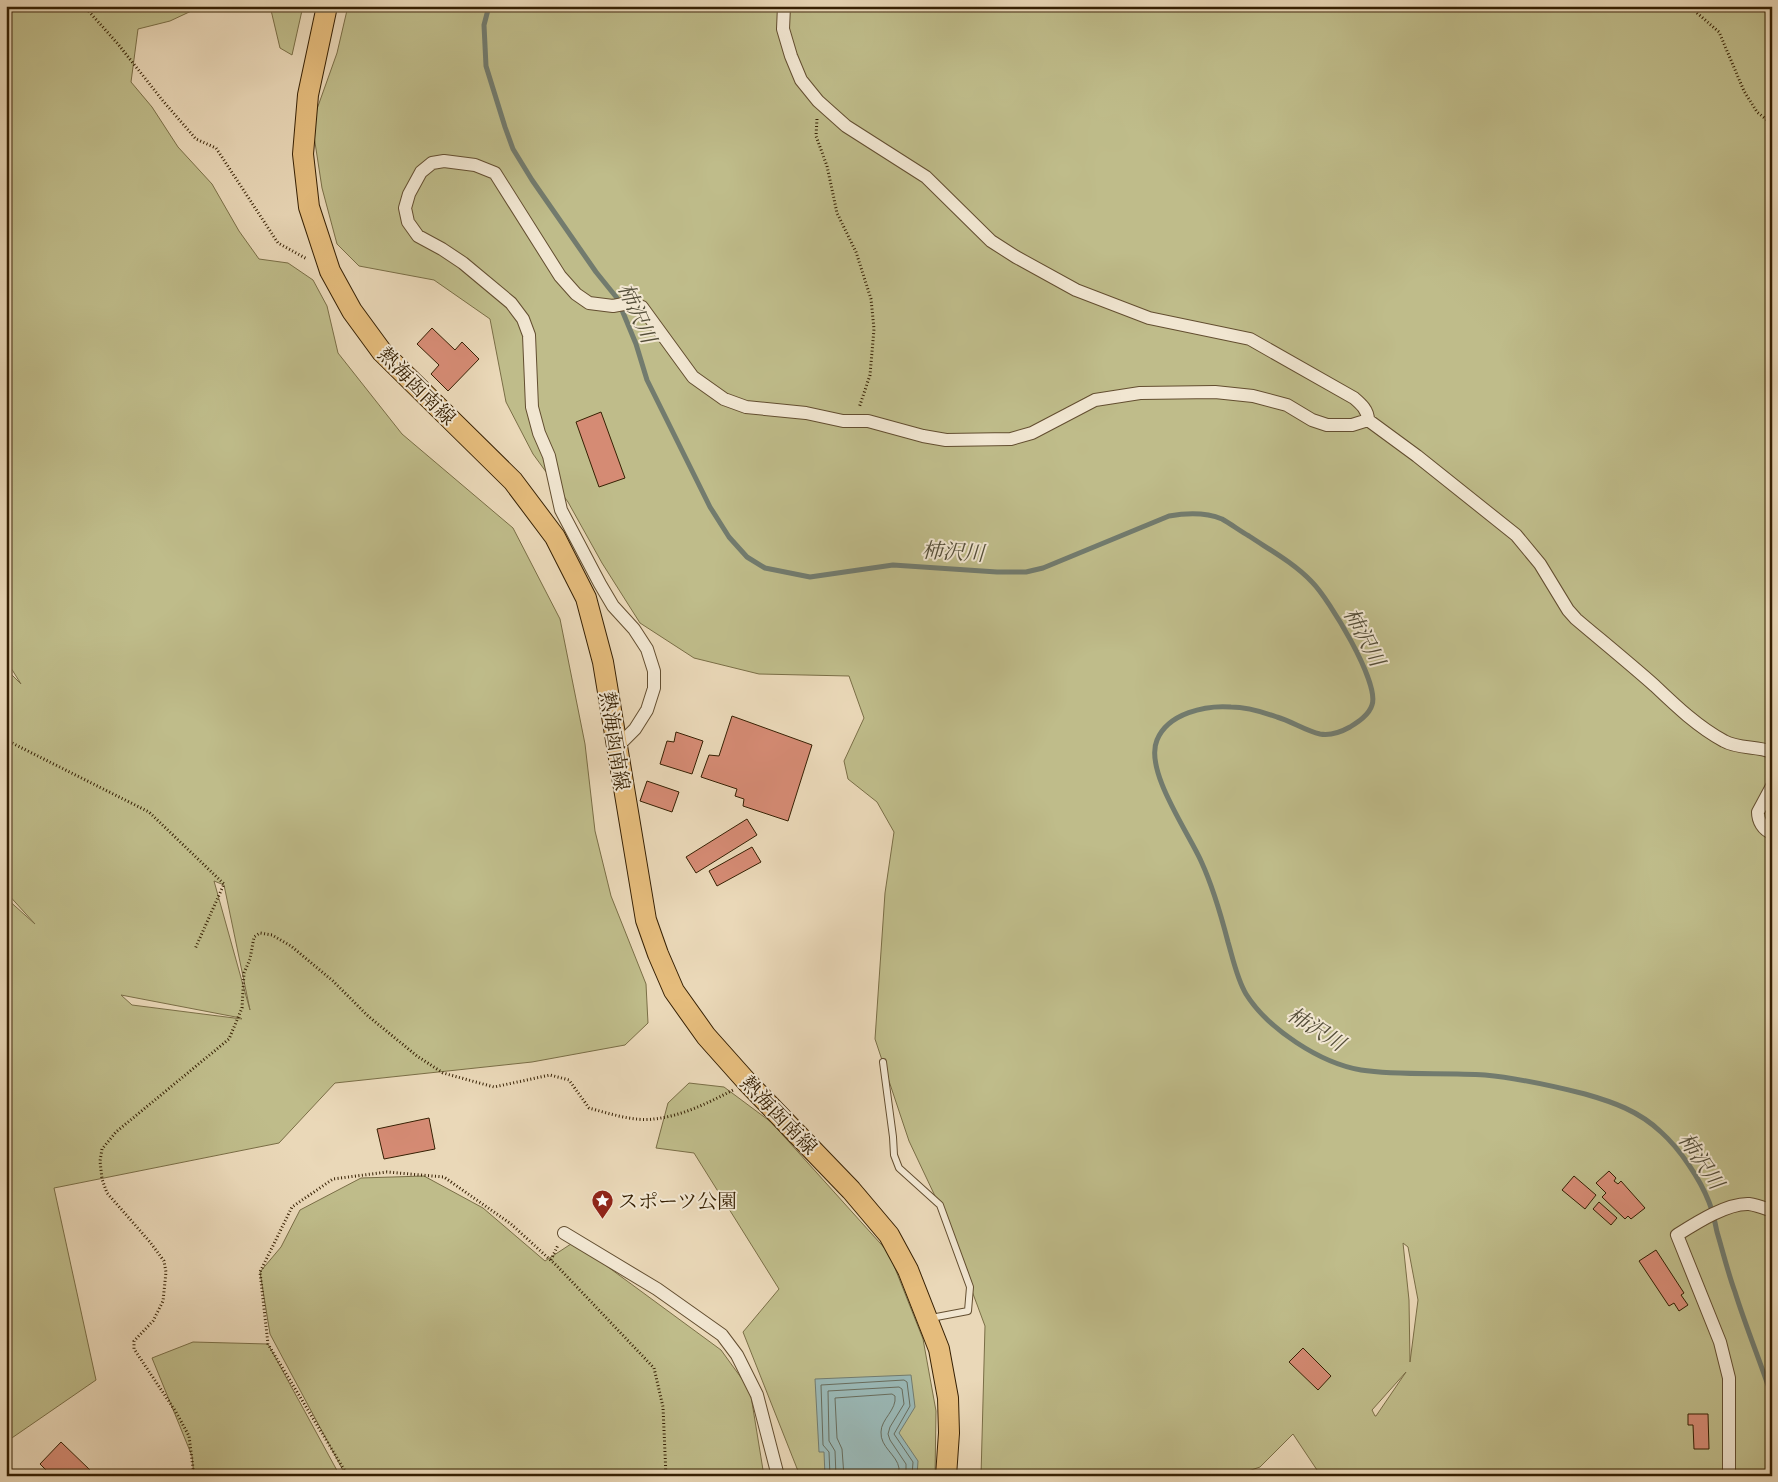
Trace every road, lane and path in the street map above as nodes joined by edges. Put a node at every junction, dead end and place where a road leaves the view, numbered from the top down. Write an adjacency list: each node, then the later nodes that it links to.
1 (84, 6): 7 (path)
2 (326, 6): 7 (main road, 熱海函南線)
3 (784, 6): 5 (street)
4 (1689, 6): 6 (path)
5 (818, 101): 8 (path); 9 (street)
6 (1772, 124)
7 (330, 271): 11 (main road, 熱海函南線)
8 (855, 420): 9 (street); 11 (street)
9 (1368, 420): 12 (street)
10 (6, 740): 15 (path)
11 (616, 748): 17 (main road, 熱海函南線)
12 (1772, 752)
13 (1772, 786): 14 (street)
14 (1772, 833)
15 (195, 948)
16 (883, 1062): 20 (lane)
17 (747, 1082): 20 (main road, 熱海函南線); 21 (path)
18 (1772, 1211): 26 (street)
19 (564, 1233): 24 (street)
20 (927, 1319): 25 (main road, 熱海函南線)
21 (194, 1476)
22 (348, 1476): 23 (path)
23 (666, 1476)
24 (778, 1476)
25 (946, 1476)
26 (1729, 1476)

